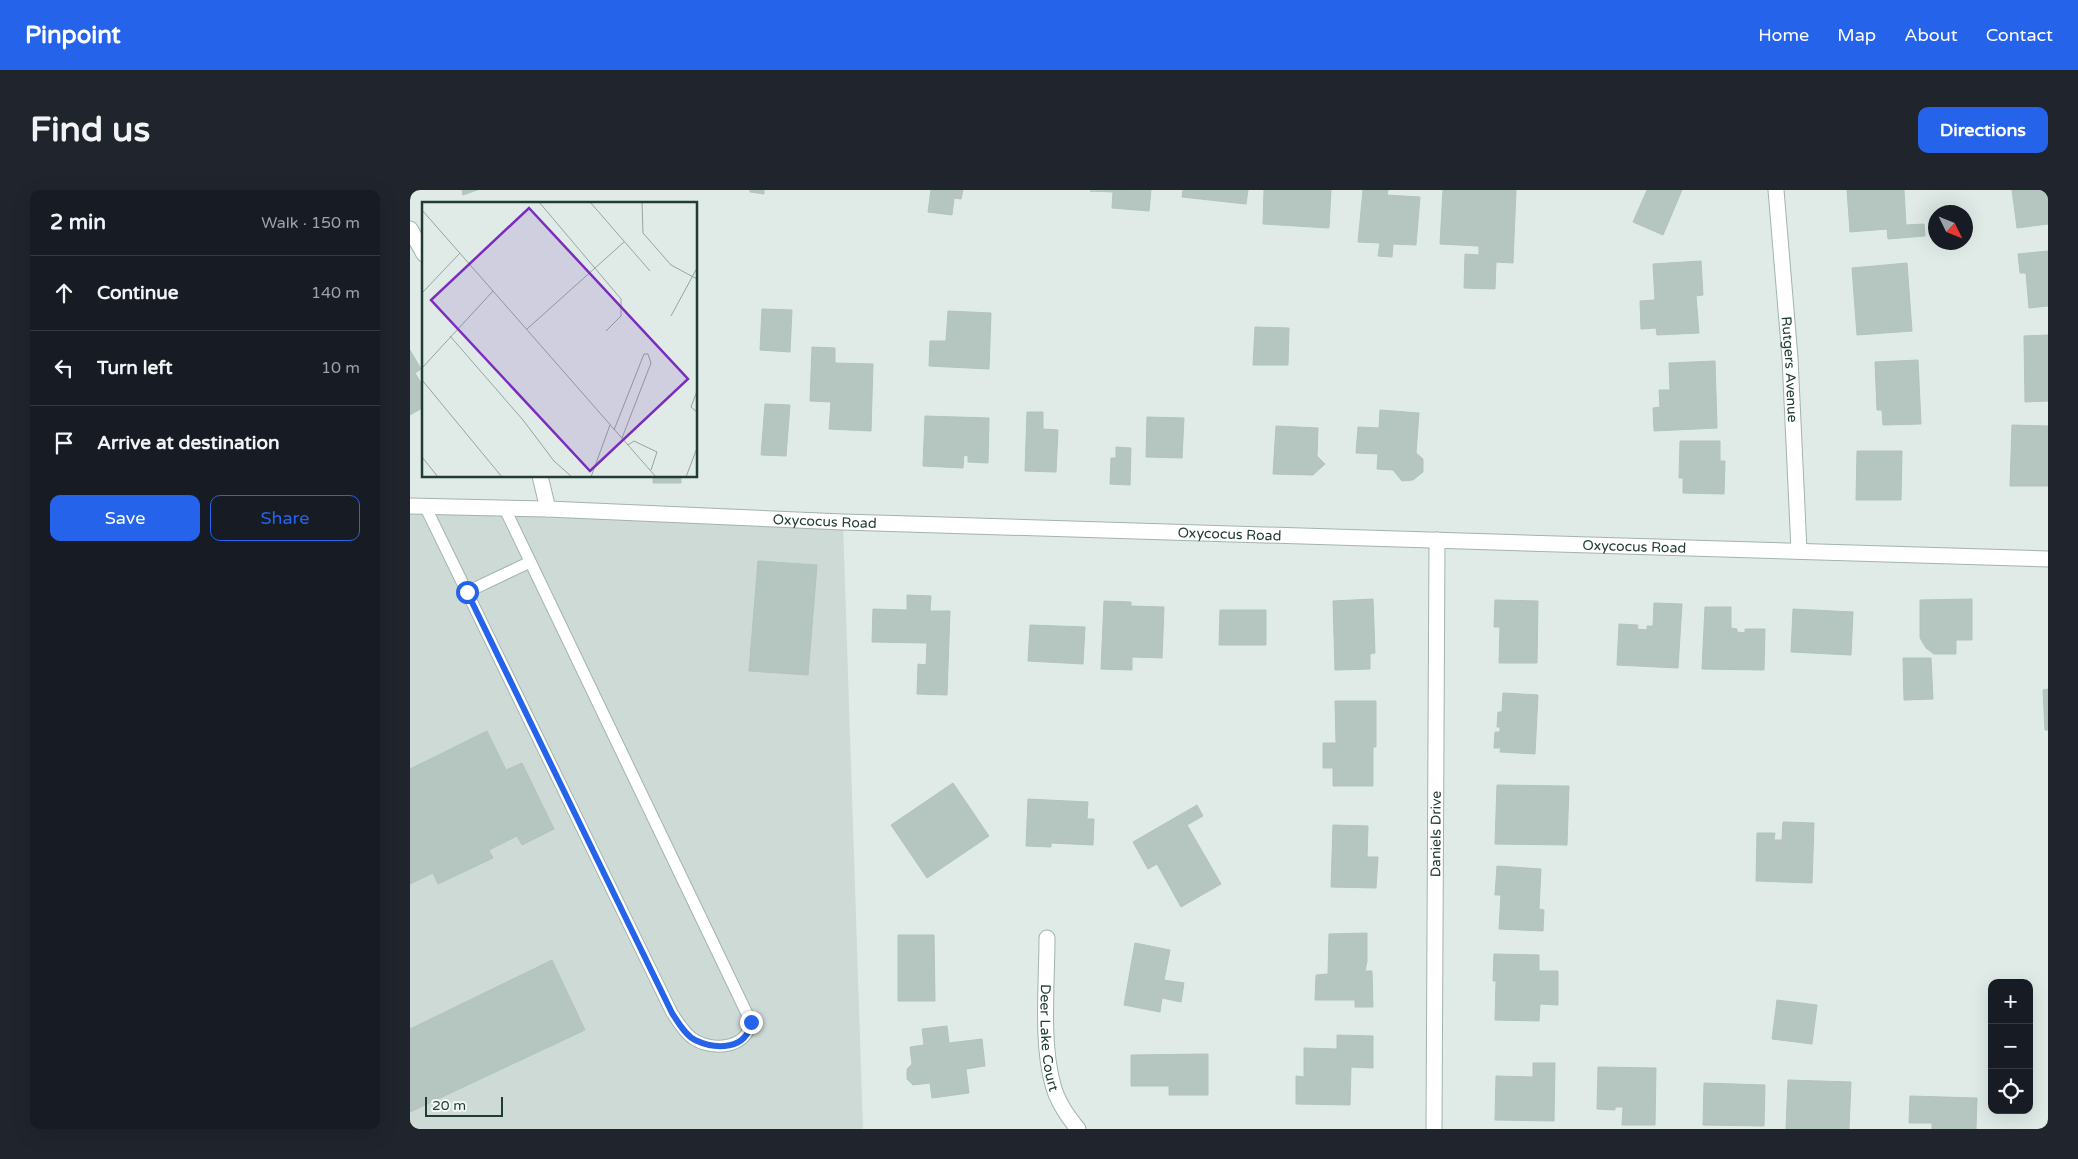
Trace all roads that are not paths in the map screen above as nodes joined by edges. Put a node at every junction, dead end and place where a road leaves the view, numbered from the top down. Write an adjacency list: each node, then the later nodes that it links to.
1 (1776, 190): 9 (street, Rutgers Avenue)
2 (410, 229): 3 (street)
3 (422, 250)
4 (540, 478): 7 (street)
5 (418, 506): 6 (street, Oxycocus Road); 12 (lane)
6 (504, 507): 7 (street, Oxycocus Road); 11 (lane)
7 (548, 509): 8 (street, Oxycocus Road)
8 (1437, 540): 9 (street, Oxycocus Road); 15 (street, Daniels Drive)
9 (1799, 550): 10 (street, Oxycocus Road)
10 (2048, 559)
11 (530, 562): 12 (lane); 12 (lane)
12 (467, 592)
13 (1047, 938): 14 (street, Deer Lake Court)
14 (1078, 1129)
15 (1434, 1129)

